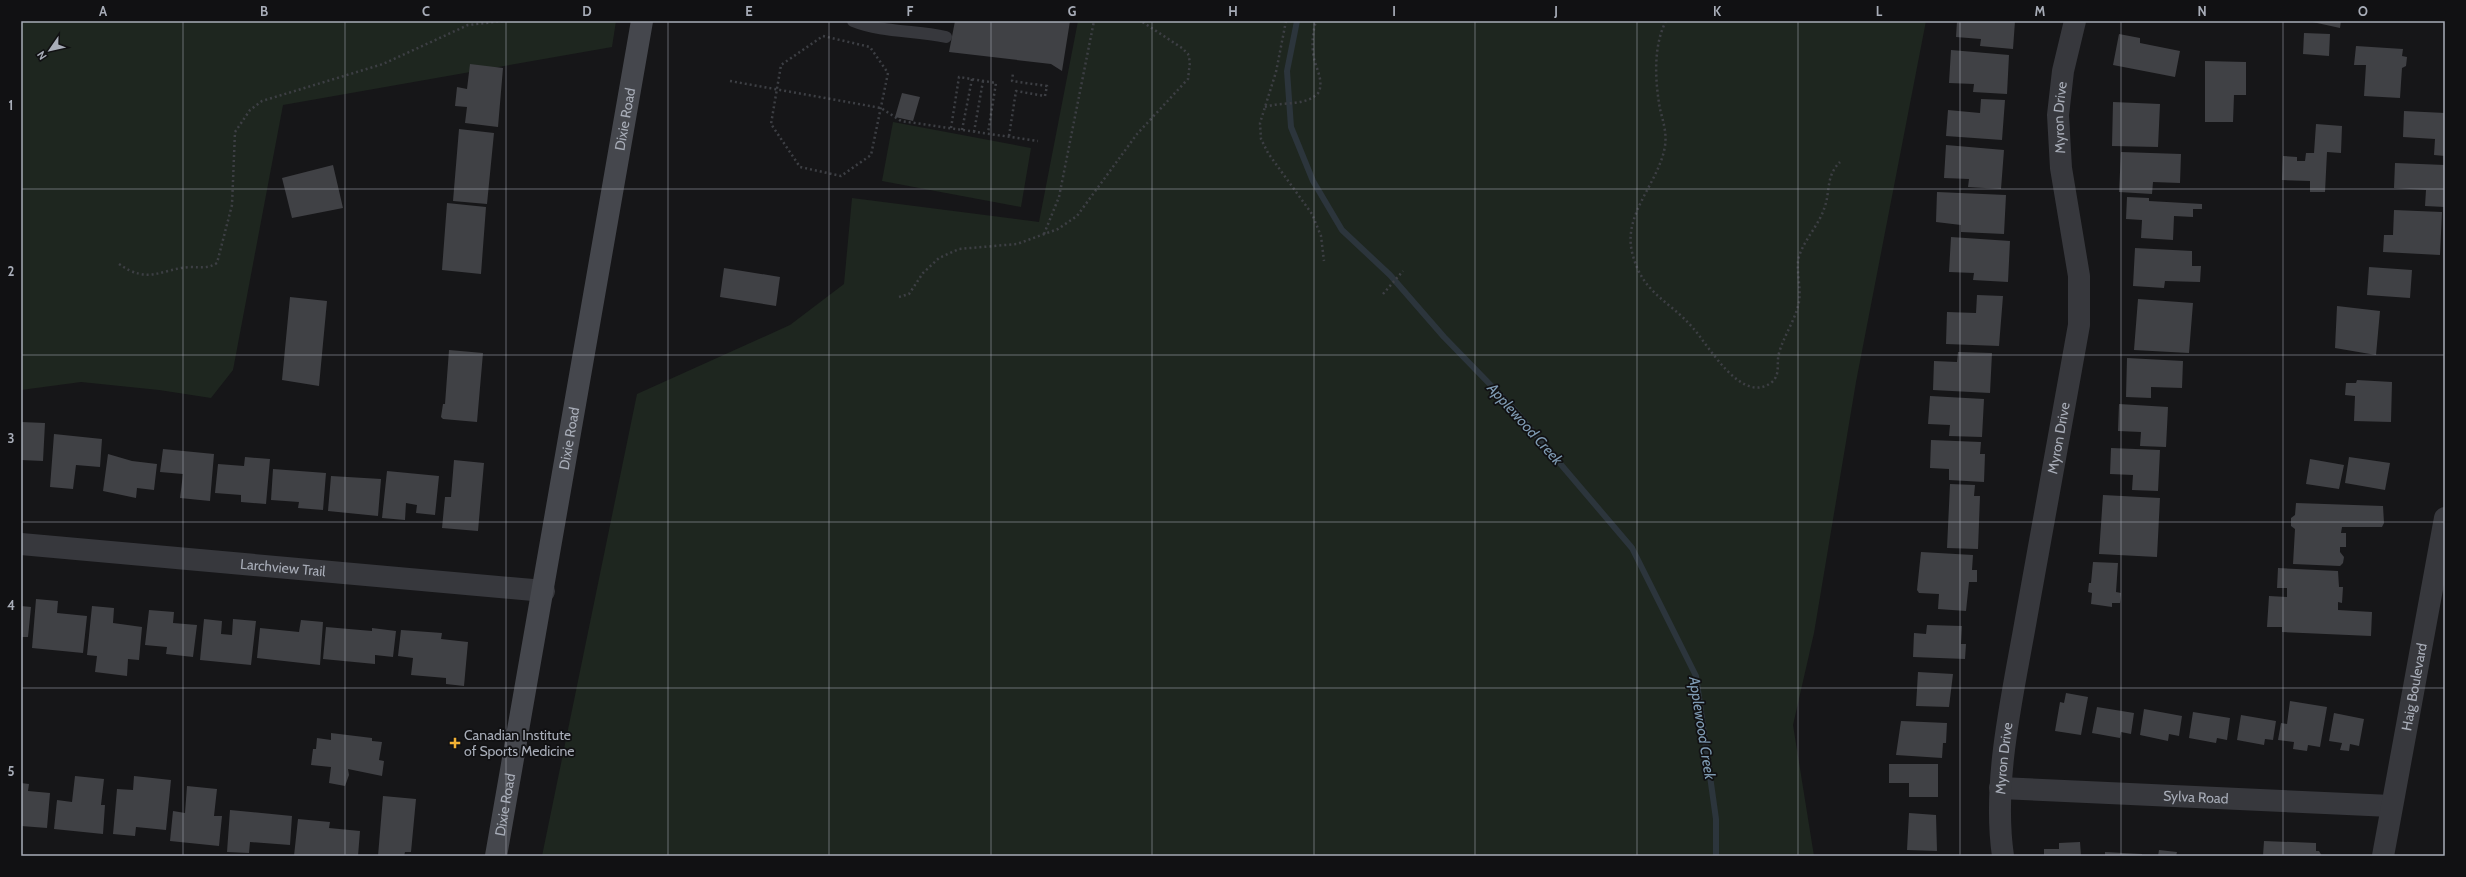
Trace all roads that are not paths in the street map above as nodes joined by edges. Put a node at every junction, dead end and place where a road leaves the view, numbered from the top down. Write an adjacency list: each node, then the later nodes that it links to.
1 (642, 21): 7 (main road, Dixie Road)
2 (853, 21): 4 (lane)
3 (2075, 21): 8 (street, Myron Drive)
4 (946, 37)
5 (2445, 518): 9 (street, Haig Boulevard)
6 (21, 544): 7 (street, Larchview Trail)
7 (544, 591): 10 (main road, Dixie Road)
8 (2000, 788): 9 (street, Sylva Road); 11 (street, Myron Drive)
9 (2391, 806): 12 (street, Haig Boulevard)
10 (496, 856)
11 (2003, 856)
12 (2382, 856)

